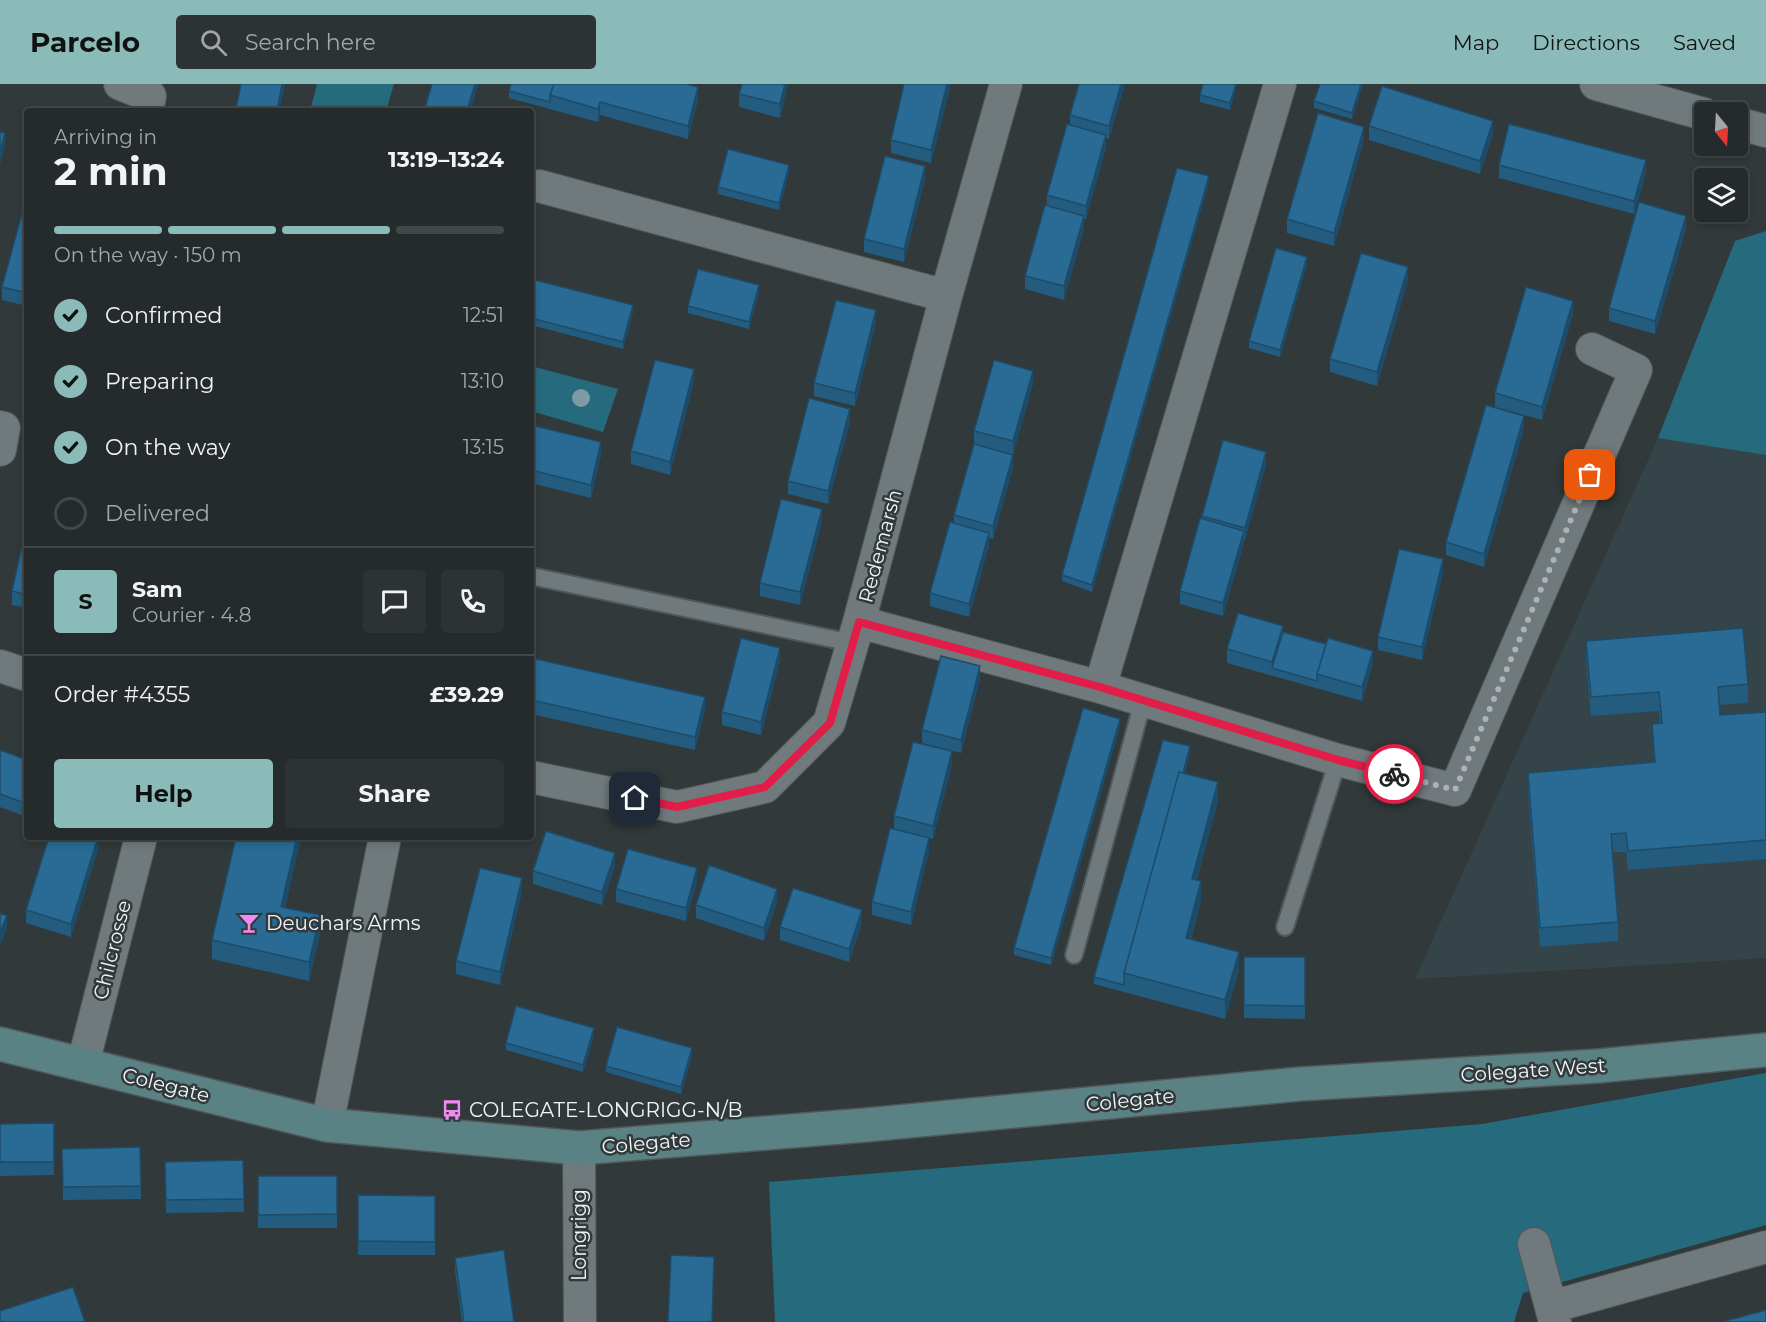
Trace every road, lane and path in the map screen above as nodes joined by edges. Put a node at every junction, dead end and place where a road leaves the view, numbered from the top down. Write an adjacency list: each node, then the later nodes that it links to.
1 (120, 84): 5 (street)
2 (1006, 84): 10 (street, Redemarsh)
3 (1280, 84): 18 (street)
4 (1596, 84): 6 (street)
5 (148, 108)
6 (1694, 111)
7 (1748, 126): 8 (street)
8 (1766, 131)
9 (539, 186): 10 (street)
10 (946, 296): 15 (street, Redemarsh)
11 (1592, 349): 20 (street)
12 (0, 427): 13 (street)
13 (0, 450)
14 (534, 577): 15 (lane)
15 (856, 633): 18 (street); 21 (street, Redemarsh)
16 (0, 666): 17 (street)
17 (24, 674)
18 (1100, 687): 19 (street)
19 (1143, 701): 20 (street); 25 (lane)
20 (1338, 760): 24 (lane)
21 (534, 778)
22 (140, 840): 28 (street, Chilcrosse)
23 (384, 840): 30 (street)
24 (1285, 927)
25 (1074, 955)
26 (0, 1044): 28 (street, Colegate)
27 (1766, 1050): 29 (street, Colegate West)
28 (83, 1064): 30 (street, Colegate)
29 (1300, 1084): 31 (street, Colegate)
30 (327, 1125): 31 (street, Colegate)
31 (579, 1148): 35 (street, Longrigg)
32 (1534, 1244): 34 (street)
33 (1766, 1247): 34 (street)
34 (1553, 1314)
35 (580, 1322)

